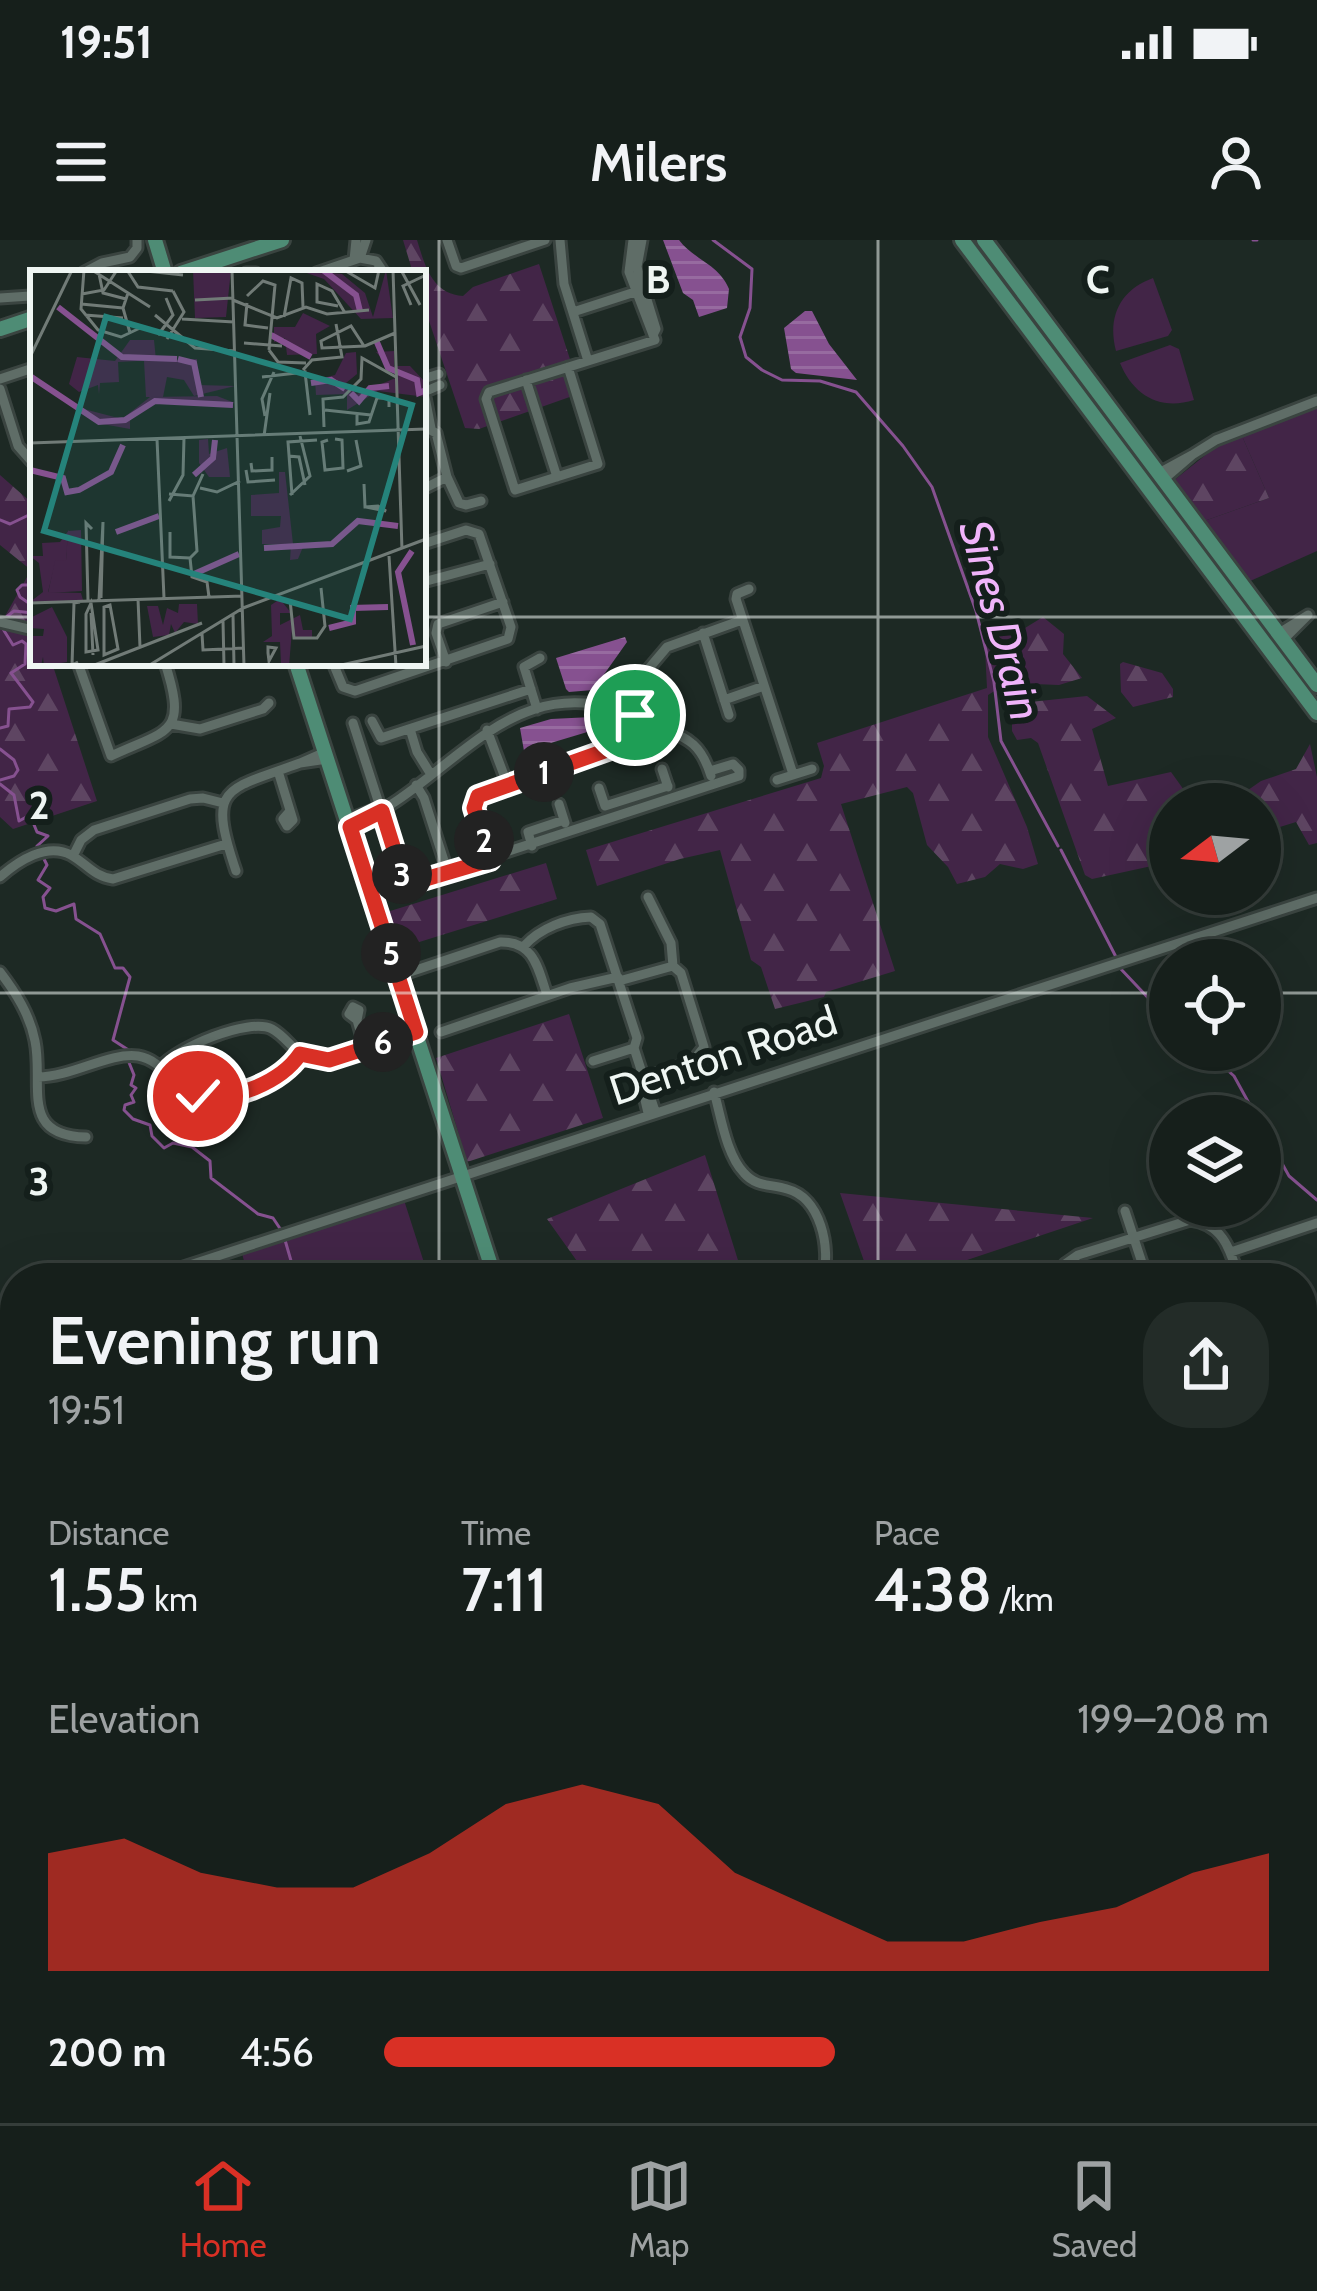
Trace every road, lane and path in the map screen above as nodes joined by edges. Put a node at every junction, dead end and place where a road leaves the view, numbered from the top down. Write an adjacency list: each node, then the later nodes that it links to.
1 (137, 240): 13 (street)
2 (155, 240): 14 (main road)
3 (282, 240): 15 (main road)
4 (356, 240): 12 (street)
5 (366, 240): 12 (street)
6 (447, 240): 7 (street)
7 (545, 240)
8 (560, 240): 22 (street)
9 (638, 240): 18 (street)
10 (962, 240): 25 (main road)
11 (984, 240): 27 (main road)
12 (357, 259): 16 (street); 17 (street)
13 (89, 270)
14 (164, 270)
15 (190, 270)
16 (325, 270)
17 (382, 270)
18 (639, 290): 22 (street); 24 (street)
19 (0, 298): 20 (street)
20 (30, 307)
21 (30, 308): 23 (main road)
22 (573, 312): 24 (street)
23 (0, 329)
24 (588, 361): 26 (street)
25 (1058, 366): 27 (main road); 35 (main road)
26 (568, 367): 31 (street); 41 (street)
27 (1080, 367): 36 (main road)
28 (30, 369): 29 (street)
29 (0, 379)
30 (426, 379): 33 (street)
31 (526, 380): 41 (street); 41 (street)
32 (0, 389): 38 (street)
33 (426, 390)
34 (1317, 401): 39 (street)
35 (1089, 409): 36 (main road); 44 (main road)
36 (1123, 425): 39 (main road)
37 (427, 427): 40 (street)
38 (30, 460)
39 (1161, 476): 45 (main road)
40 (447, 477): 42 (street); 43 (street)
41 (557, 477)
42 (426, 488)
43 (481, 501)
44 (1182, 531): 45 (main road); 48 (main road)
45 (1204, 533): 50 (main road)
46 (426, 543): 47 (street)
47 (490, 564): 49 (street); 52 (street)
48 (1213, 574): 50 (main road); 73 (main road)
49 (426, 581)
50 (1242, 584): 58 (main road)
51 (749, 589): 54 (street)
52 (503, 602): 60 (street); 60 (street)
53 (1313, 612): 58 (street)
54 (742, 620): 57 (street); 68 (street)
55 (0, 622): 56 (street)
56 (30, 629)
57 (703, 633): 70 (street); 74 (street)
58 (1281, 637): 67 (main road)
59 (541, 658): 69 (street)
60 (446, 662): 65 (street)
61 (79, 666): 78 (street)
62 (166, 666): 78 (street)
63 (297, 666): 81 (main road)
64 (334, 666): 66 (street)
65 (426, 666)
66 (406, 669)
67 (1317, 685)
68 (764, 686): 70 (street); 87 (street)
69 (531, 689): 72 (street); 79 (street)
70 (724, 700): 75 (street)
71 (268, 703): 78 (street)
72 (537, 709): 74 (street); 80 (street)
73 (1315, 709)
74 (626, 712): 85 (street); 89 (street)
75 (729, 715)
76 (372, 721): 79 (street)
77 (352, 723): 98 (street)
78 (172, 724)
79 (410, 729): 86 (street)
80 (487, 730): 86 (street); 89 (street)
81 (326, 756): 84 (street); 102 (main road)
82 (662, 769): 91 (street)
83 (812, 769): 87 (street)
84 (278, 771): 95 (street); 97 (street)
85 (710, 771): 92 (street); 92 (street)
86 (430, 773): 90 (street)
87 (793, 774): 88 (street)
88 (777, 780)
89 (507, 783): 108 (street)
90 (416, 785): 98 (street); 110 (street)
91 (668, 786): 94 (street); 99 (street)
92 (714, 787): 94 (street)
93 (599, 788): 99 (street)
94 (672, 798): 99 (street)
95 (224, 803): 105 (street); 107 (street)
96 (559, 804): 101 (street)
97 (290, 811)
98 (382, 811): 102 (street); 110 (street)
99 (607, 812): 104 (street)
100 (523, 816): 103 (street)
101 (564, 820): 103 (street); 104 (street)
102 (348, 824): 117 (main road)
103 (528, 832): 106 (street)
104 (568, 833): 106 (street)
105 (226, 844): 107 (street); 109 (street)
106 (532, 846): 108 (street)
107 (73, 856): 111 (street)
108 (490, 860): 110 (street)
109 (236, 871)
110 (448, 873)
111 (0, 877)
112 (648, 897): 115 (street)
113 (1317, 898): 130 (street, Denton Road)
114 (524, 946): 117 (street); 118 (street); 119 (street)
115 (673, 966): 118 (street); 129 (street)
116 (0, 972): 128 (street)
117 (397, 972): 121 (main road)
118 (618, 979): 119 (street); 124 (street)
119 (547, 995): 122 (street)
120 (357, 1020): 123 (street)
121 (416, 1032): 123 (street); 133 (main road)
122 (441, 1032)
123 (365, 1048): 125 (street)
124 (634, 1048): 126 (street); 129 (street)
125 (300, 1054): 127 (street); 127 (street)
126 (593, 1061)
127 (161, 1067): 128 (street)
128 (38, 1077): 132 (street)
129 (646, 1084): 131 (street)
130 (714, 1092): 131 (street, Denton Road); 140 (street)
131 (652, 1112): 133 (street, Denton Road)
132 (86, 1136)
133 (460, 1174): 138 (street, Denton Road); 139 (main road)
134 (1126, 1211): 136 (street)
135 (1317, 1223): 137 (street)
136 (1133, 1237): 137 (street); 141 (street); 142 (street)
137 (1231, 1252): 143 (street)
138 (195, 1263)
139 (490, 1263)
140 (825, 1263)
141 (1069, 1263)
142 (1142, 1263)
143 (1234, 1263)

